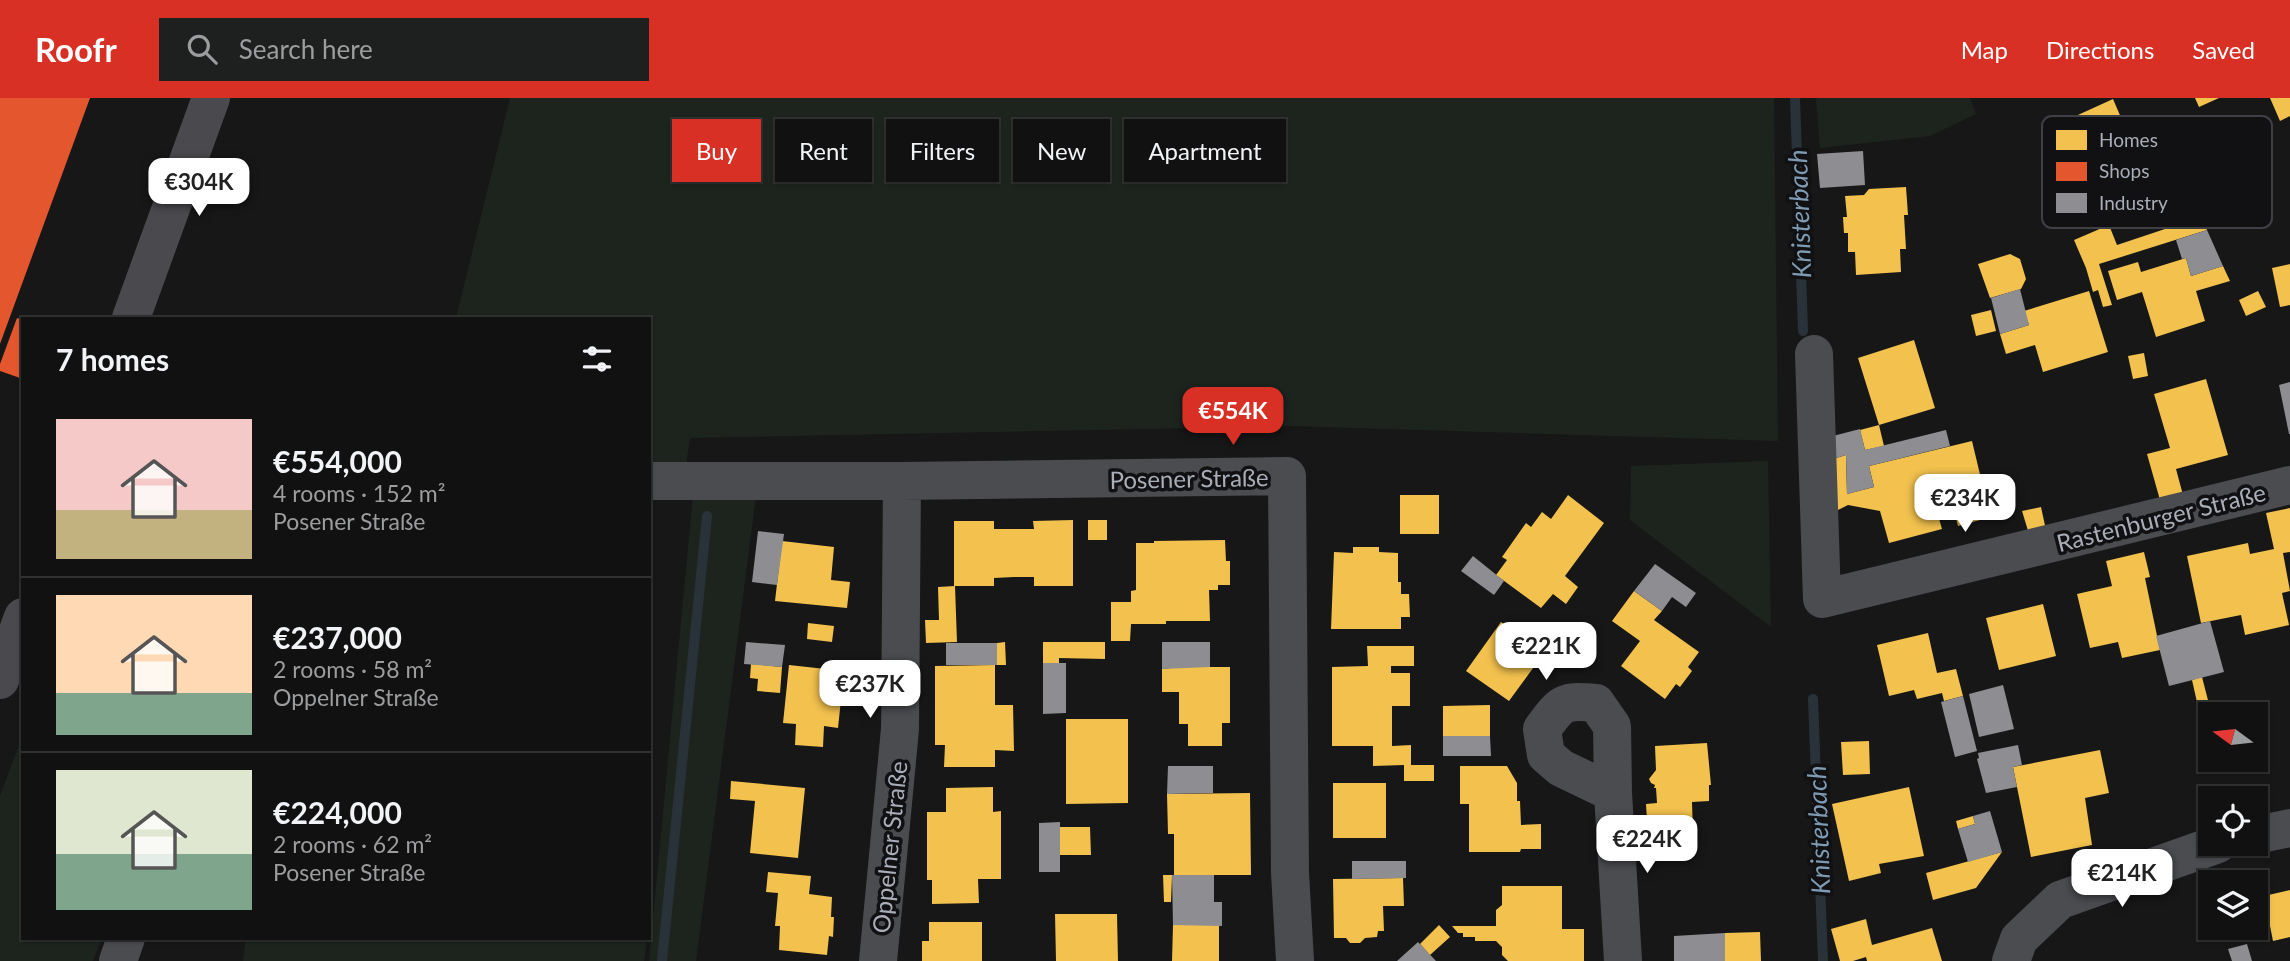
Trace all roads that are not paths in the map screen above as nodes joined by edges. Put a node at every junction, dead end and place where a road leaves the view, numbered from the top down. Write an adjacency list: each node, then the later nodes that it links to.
1 (211, 98): 2 (main road)
2 (131, 317)
3 (1814, 354): 6 (street, Rastenburger Straße)
4 (651, 481): 5 (street, Posener Straße)
5 (902, 481): 15 (street, Oppelner Straße); 16 (street, Posener Straße)
6 (2290, 485)
7 (21, 622): 8 (main road)
8 (0, 680)
9 (1613, 793): 17 (street)
10 (2290, 828): 11 (street)
11 (2268, 833)
12 (2198, 851): 18 (street)
13 (125, 940): 14 (street)
14 (118, 961)
15 (878, 961)
16 (1295, 961)
17 (1623, 961)
18 (2011, 961)

